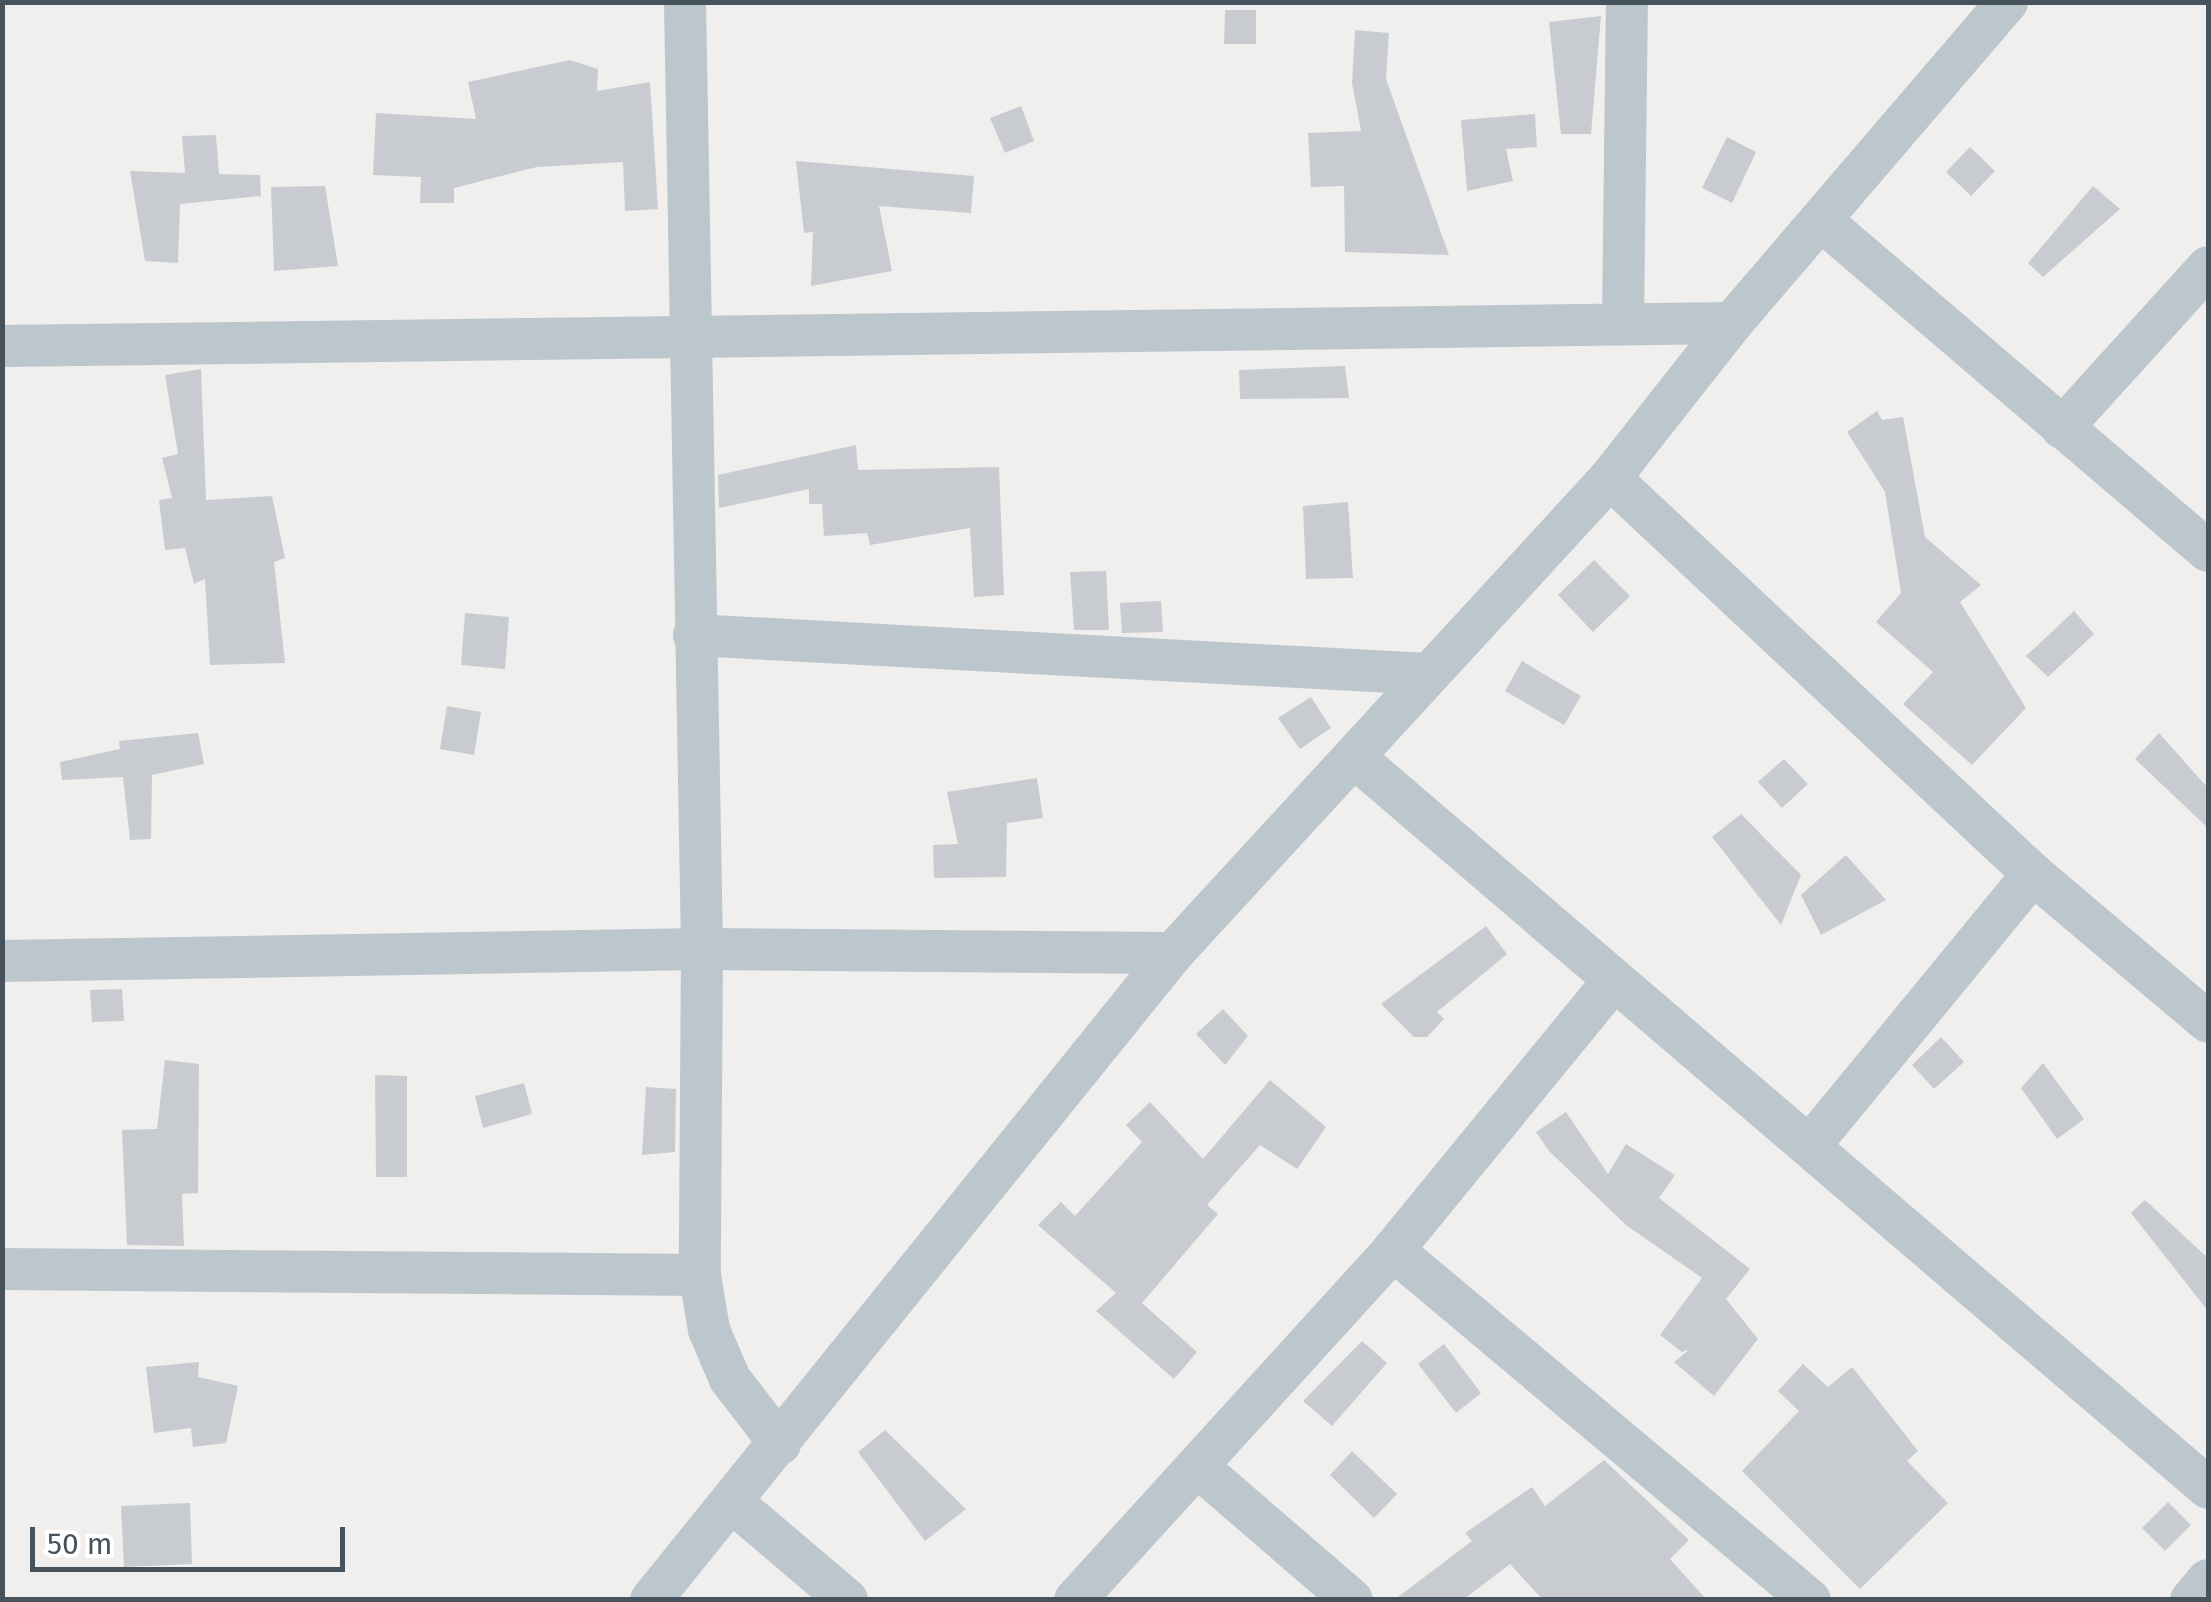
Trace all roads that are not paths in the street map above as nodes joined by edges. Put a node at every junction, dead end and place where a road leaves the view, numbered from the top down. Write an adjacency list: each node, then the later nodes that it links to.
1 (685, 2): 8 (street)
2 (1626, 2): 6 (street)
3 (2007, 2): 4 (street)
4 (1823, 222): 7 (street); 10 (street)
5 (2208, 267): 10 (street)
6 (1623, 321): 7 (street); 8 (street)
7 (1732, 322): 11 (street)
8 (688, 331): 9 (street); 13 (street)
9 (2, 346)
10 (2062, 428): 12 (street)
11 (1610, 478): 14 (street); 16 (street)
12 (2208, 550)
13 (694, 635): 14 (street); 17 (street)
14 (1428, 674): 15 (street)
15 (1354, 757): 18 (street); 20 (street)
16 (2032, 874): 21 (street); 22 (street)
17 (702, 949): 18 (street); 19 (street); 25 (street)
18 (1173, 953): 26 (street)
19 (2, 962)
20 (1611, 984): 22 (street); 23 (street)
21 (2208, 1022)
22 (1812, 1143): 28 (street)
23 (1393, 1250): 27 (street); 35 (street)
24 (2, 1270): 25 (street)
25 (700, 1275): 26 (street)
26 (780, 1444): 29 (street)
27 (1198, 1467): 33 (street); 34 (street)
28 (2208, 1488)
29 (732, 1502): 31 (street); 32 (street)
30 (2208, 1580): 36 (street)
31 (651, 1600)
32 (848, 1600)
33 (1075, 1600)
34 (1352, 1600)
35 (1810, 1600)
36 (2191, 1600)

